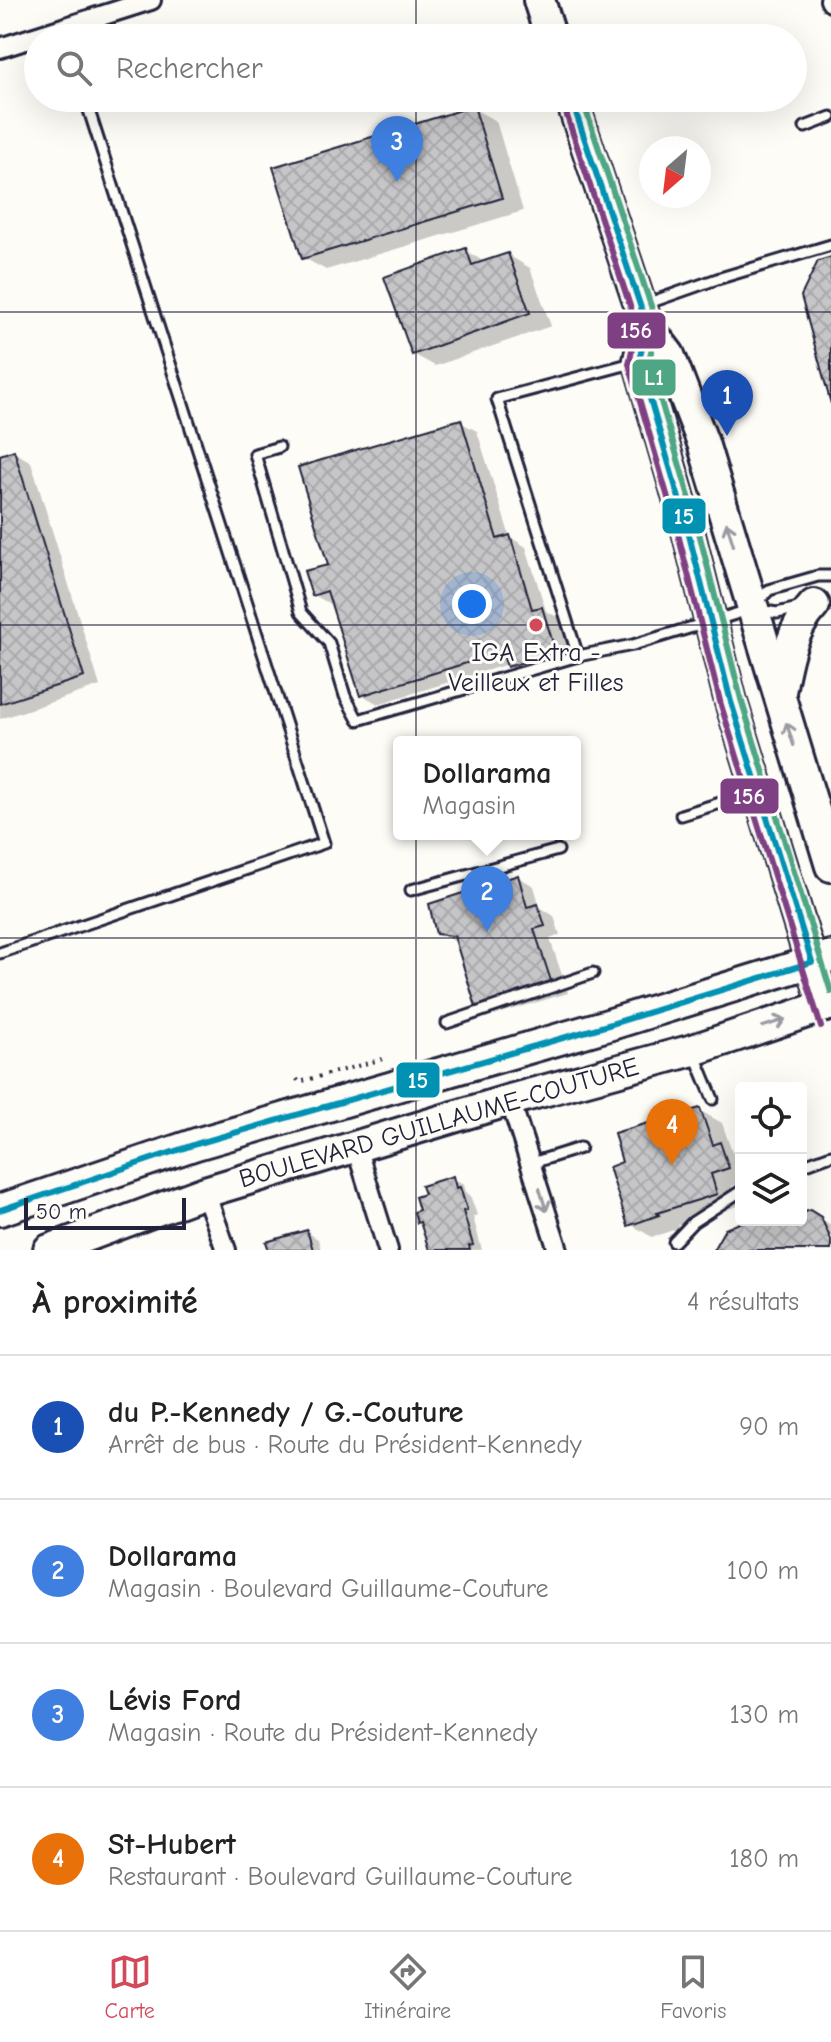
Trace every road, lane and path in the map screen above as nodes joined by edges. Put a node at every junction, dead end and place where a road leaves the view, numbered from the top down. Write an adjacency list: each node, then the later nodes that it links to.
1 (151, 0): 3 (street)
2 (539, 0): 4 (main road)
3 (88, 24)
4 (547, 24)
5 (24, 42): 6 (street)
6 (0, 48)
7 (89, 112): 26 (lane)
8 (576, 112): 12 (main road)
9 (831, 117): 10 (lane)
10 (805, 127)
11 (831, 245): 12 (lane)
12 (643, 316): 13 (main road); 17 (main road, one-way to 12)
13 (639, 361): 18 (main road); 19 (lane)
14 (279, 447): 19 (lane)
15 (831, 576): 17 (lane)
16 (819, 604): 17 (lane); 20 (main road)
17 (752, 609): 18 (lane); 20 (main road)
18 (711, 621): 19 (lane); 21 (main road)
19 (578, 656)
20 (779, 698): 24 (main road, one-way to 20)
21 (759, 791): 22 (lane); 27 (main road)
22 (681, 815)
23 (558, 850): 25 (lane)
24 (831, 866)
25 (411, 890)
26 (0, 953)
27 (821, 959): 29 (main road); 43 (main road, BOULEVARD GUILLAUME-COUTURE)
28 (593, 973): 30 (lane)
29 (828, 1005): 31 (main road, BOULEVARD GUILLAUME-COUTURE, one-way to 29)
30 (447, 1023)
31 (693, 1050): 34 (lane); 35 (main road, BOULEVARD GUILLAUME-COUTURE)
32 (384, 1055): 33 (path)
33 (297, 1079)
34 (713, 1099)
35 (510, 1100): 36 (main road, BOULEVARD GUILLAUME-COUTURE); 39 (street)
36 (356, 1147): 41 (main road, BOULEVARD GUILLAUME-COUTURE); 47 (street)
37 (580, 1148): 39 (lane)
38 (831, 1155): 40 (lane)
39 (532, 1163): 48 (street, one-way to 48)
40 (807, 1164)
41 (205, 1192): 45 (main road, BOULEVARD GUILLAUME-COUTURE); 46 (street)
42 (735, 1195): 44 (lane)
43 (0, 1210)
44 (674, 1242)
45 (49, 1250)
46 (226, 1250)
47 (388, 1250)
48 (558, 1250)

